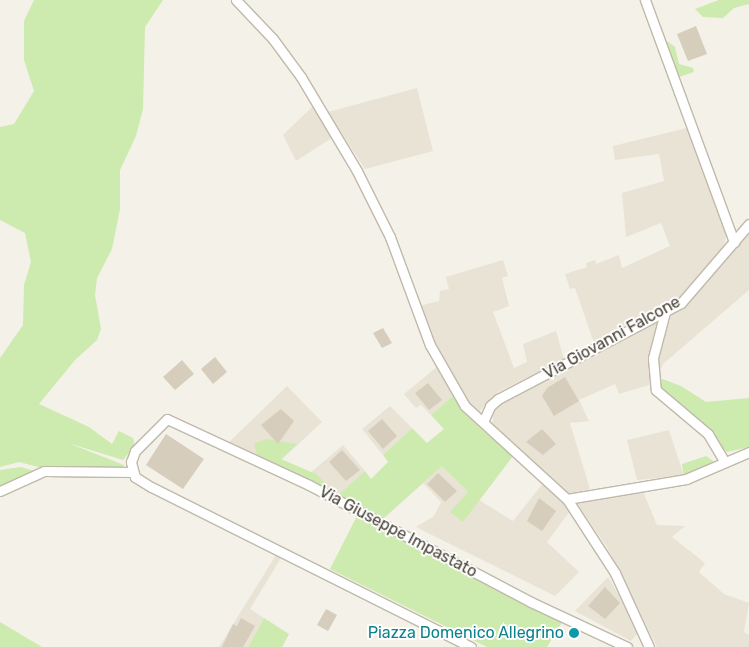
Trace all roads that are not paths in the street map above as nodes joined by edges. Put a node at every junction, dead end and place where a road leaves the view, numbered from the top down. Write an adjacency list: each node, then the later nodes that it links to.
1 (236, 0): 6 (street)
2 (645, 0): 4 (street)
3 (749, 224): 4 (street, Via Giovanni Falcone)
4 (734, 242): 5 (street, Via Giovanni Falcone)
5 (664, 312): 6 (street, Via Giovanni Falcone); 8 (street)
6 (484, 422): 11 (street)
7 (749, 452): 8 (street)
8 (724, 461): 11 (street)
9 (133, 472): 10 (street); 12 (street); 13 (street, Via Giuseppe Impastato)
10 (0, 491)
11 (567, 499): 14 (street)
12 (471, 647)
13 (627, 647)
14 (649, 647)

